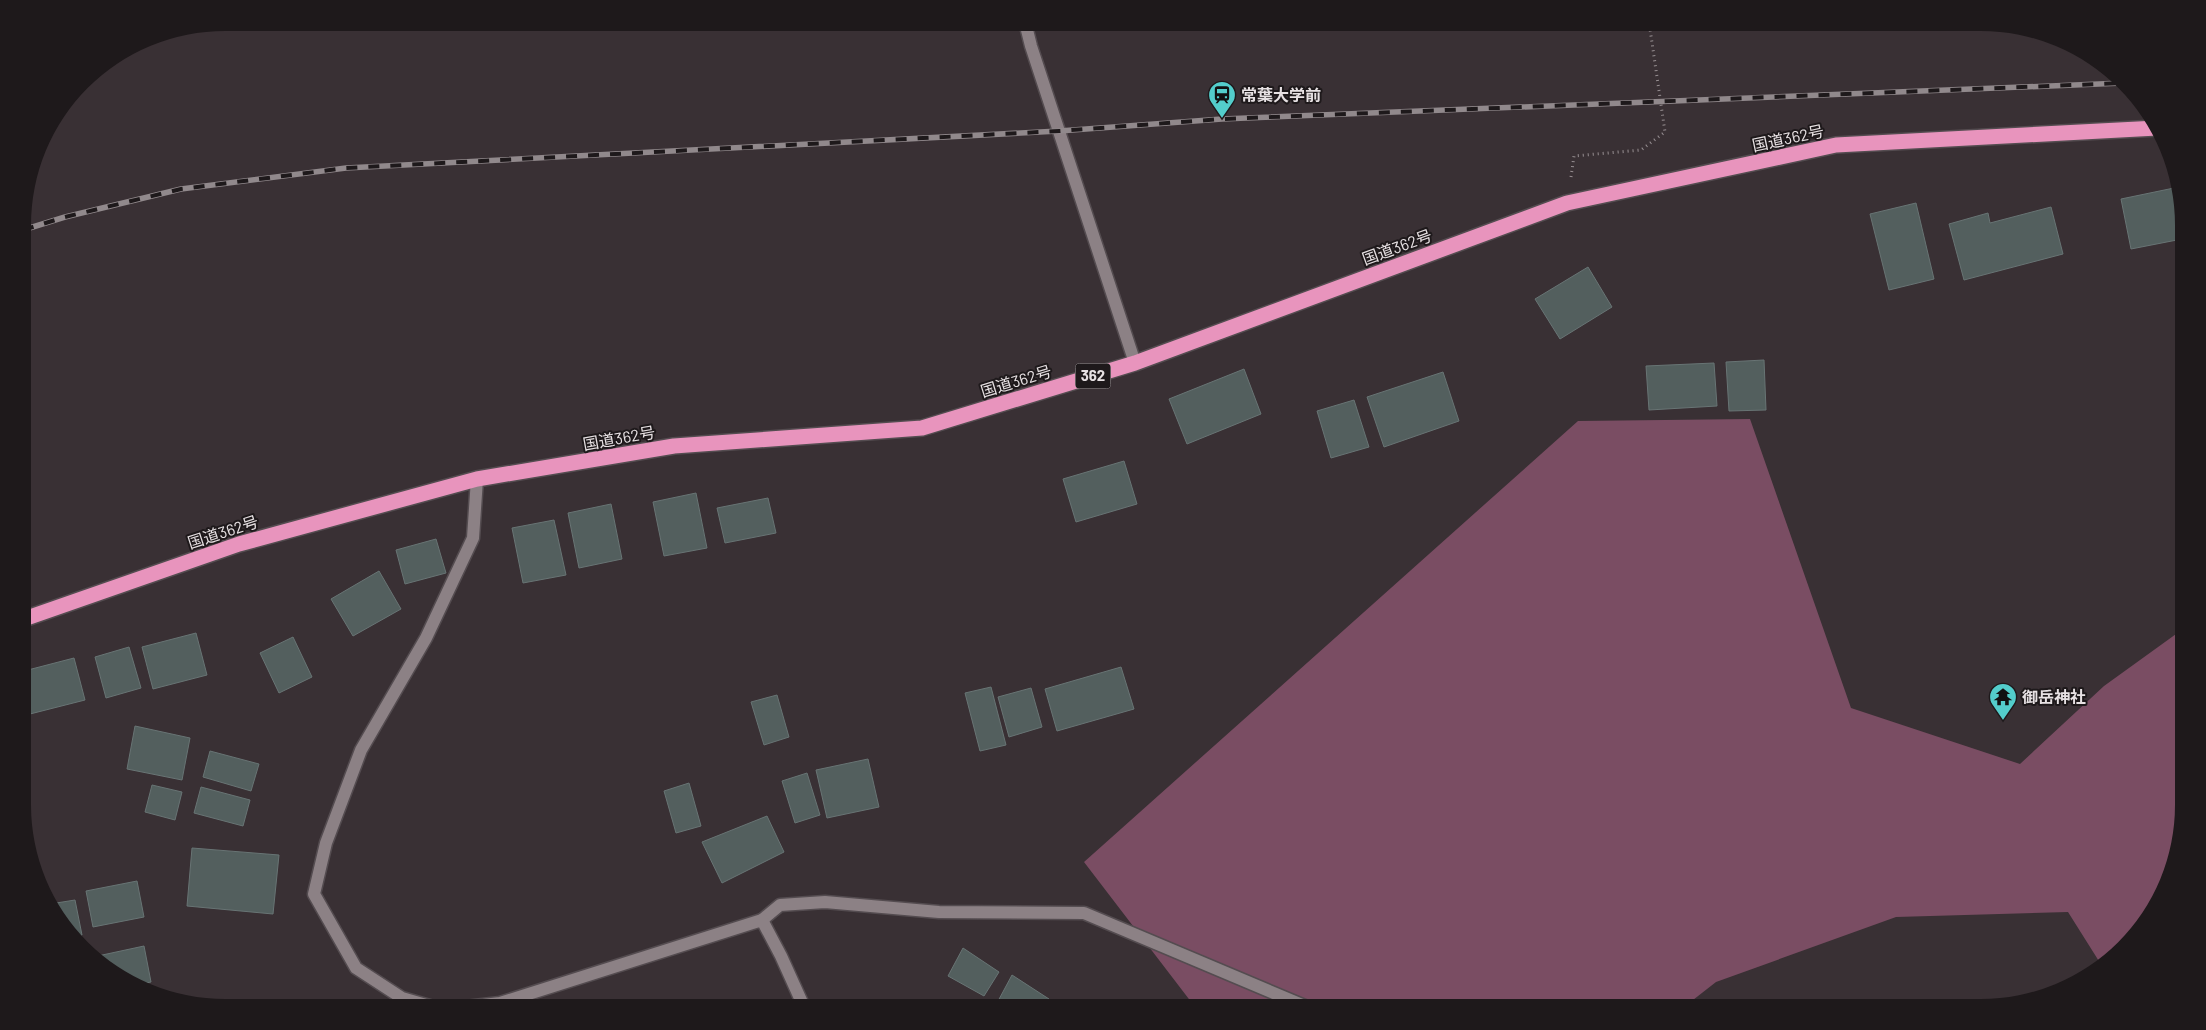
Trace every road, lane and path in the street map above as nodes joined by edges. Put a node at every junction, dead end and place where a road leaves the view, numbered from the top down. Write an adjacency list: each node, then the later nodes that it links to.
1 (1027, 31): 5 (street)
2 (1650, 31): 4 (path)
3 (2149, 128): 4 (highway, 国道362号 / 362)
4 (1567, 203): 5 (highway, 国道362号 / 362)
5 (1136, 363): 6 (highway, 国道362号 / 362)
6 (477, 479): 7 (highway, 国道362号 / 362); 9 (street)
7 (31, 617)
8 (762, 920): 10 (street); 11 (street); 12 (street)
9 (405, 999)
10 (513, 999)
11 (800, 999)
12 (1288, 999)

